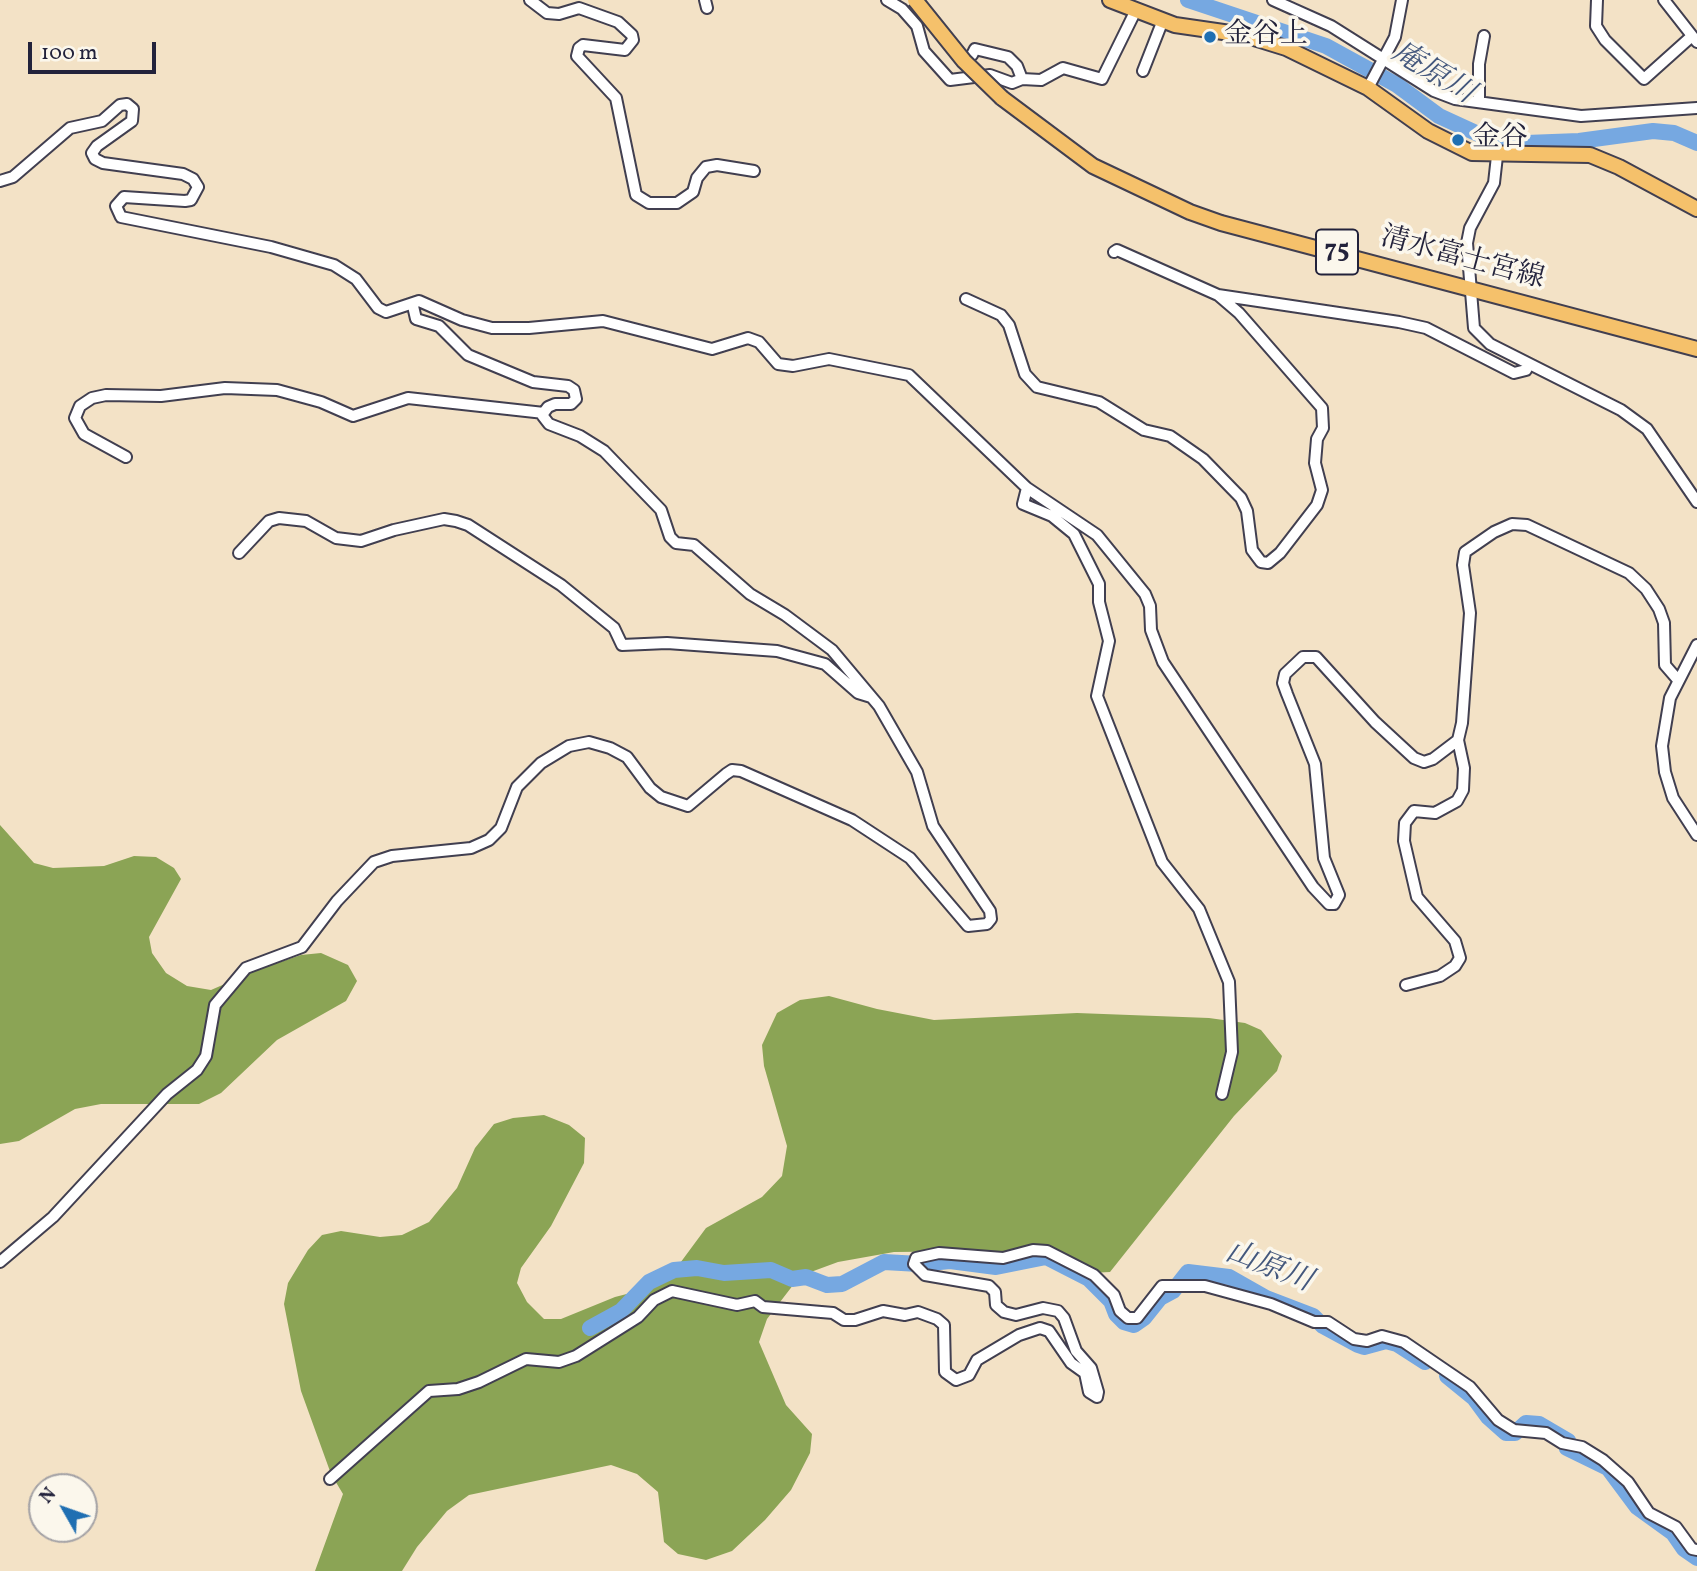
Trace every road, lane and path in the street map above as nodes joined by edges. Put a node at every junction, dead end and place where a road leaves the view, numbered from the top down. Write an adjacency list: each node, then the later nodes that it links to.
1 (530, 0): 21 (street)
2 (887, 0): 16 (street)
3 (915, 0): 25 (main road, 清水富士宮線 / 75, bridge)
4 (1110, 0): 9 (main road)
5 (1273, 0): 14 (street)
6 (1402, 0): 14 (street)
7 (1597, 0): 12 (street)
8 (1664, 0): 12 (street)
9 (1136, 10): 10 (main road); 16 (street)
10 (1163, 20): 15 (street); 17 (main road)
11 (1484, 36): 18 (street)
12 (1695, 39)
13 (972, 55): 16 (street)
14 (1385, 61): 17 (street); 18 (street)
15 (1143, 71)
16 (1022, 79)
17 (1368, 88): 20 (main road)
18 (1479, 101): 19 (street)
19 (1697, 108)
20 (1497, 156): 23 (main road); 25 (street)
21 (754, 171)
22 (0, 181): 28 (street)
23 (1697, 209)
24 (1114, 252): 26 (street)
25 (1471, 286): 29 (main road, 清水富士宮線 / 75); 30 (street)
26 (1218, 295): 27 (street); 30 (street)
27 (966, 299)
28 (413, 306): 31 (street); 33 (street)
29 (1697, 349)
30 (1530, 364): 34 (street)
31 (544, 413): 32 (street); 38 (street)
32 (126, 457)
33 (1027, 488): 39 (street); 42 (street)
34 (1697, 502)
35 (239, 554): 38 (street)
36 (1697, 645): 37 (street)
37 (1678, 680): 39 (street); 40 (street)
38 (871, 697): 43 (street)
39 (1458, 740): 41 (street)
40 (1697, 835)
41 (1406, 985)
42 (1222, 1094)
43 (0, 1262)
44 (330, 1479): 45 (street)
45 (1697, 1550)

